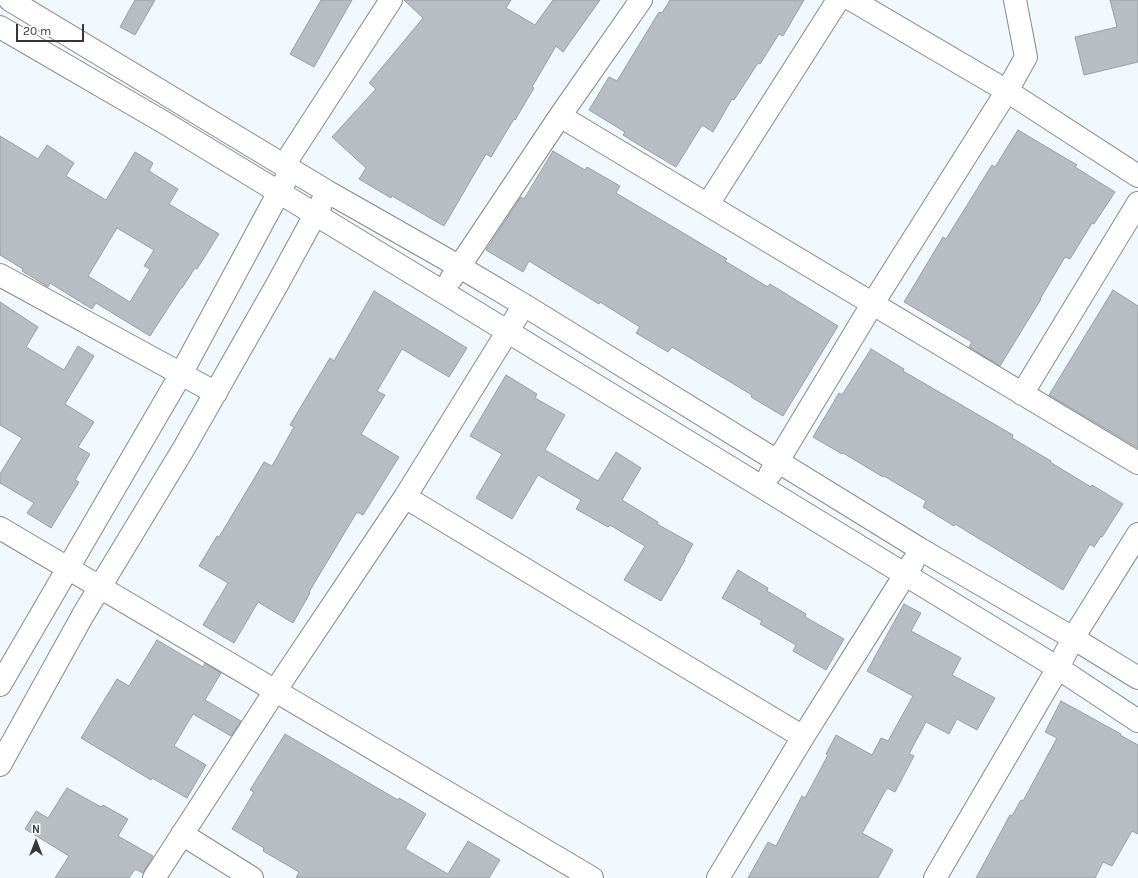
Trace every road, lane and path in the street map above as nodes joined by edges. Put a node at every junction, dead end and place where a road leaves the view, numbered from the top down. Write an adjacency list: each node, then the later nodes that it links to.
1 (10, 0): 10 (street)
2 (391, 0): 10 (street)
3 (641, 0): 9 (street)
4 (838, 0): 15 (street)
5 (852, 0): 8 (street)
6 (1015, 0): 8 (street)
7 (0, 27): 13 (street)
8 (1007, 91): 11 (street); 20 (street)
9 (560, 116): 15 (street); 17 (street)
10 (288, 167): 12 (street); 13 (street)
11 (1138, 176)
12 (328, 192): 16 (street); 17 (street)
13 (279, 193): 16 (street); 23 (street)
14 (1138, 203): 25 (street)
15 (708, 204): 20 (street)
16 (315, 215): 19 (street); 24 (street)
17 (460, 266): 19 (street); 21 (street)
18 (0, 275): 23 (street)
19 (443, 292): 22 (street)
20 (873, 303): 25 (street); 26 (street)
21 (524, 305): 22 (street); 26 (street)
22 (508, 332): 28 (street); 29 (street)
23 (181, 374): 24 (street); 33 (street)
24 (216, 393): 35 (street)
25 (1022, 394): 27 (street)
26 (778, 461): 28 (street); 32 (street)
27 (1138, 463)
28 (762, 487): 34 (street)
29 (405, 497): 40 (street); 42 (street)
30 (0, 528): 33 (street)
31 (1138, 534): 36 (street)
32 (920, 549): 34 (street); 36 (street)
33 (69, 568): 35 (street); 39 (street)
34 (905, 575): 37 (street); 42 (street)
35 (101, 586): 40 (street); 43 (street)
36 (1072, 638): 37 (street); 38 (street)
37 (1058, 668): 41 (street); 49 (street)
38 (1138, 678)
39 (0, 685)
40 (275, 691): 44 (street); 47 (street)
41 (1138, 721)
42 (804, 737): 48 (street)
43 (1, 762)
44 (182, 834): 45 (street); 46 (street)
45 (154, 878)
46 (252, 878)
47 (592, 878)
48 (718, 878)
49 (935, 878)

